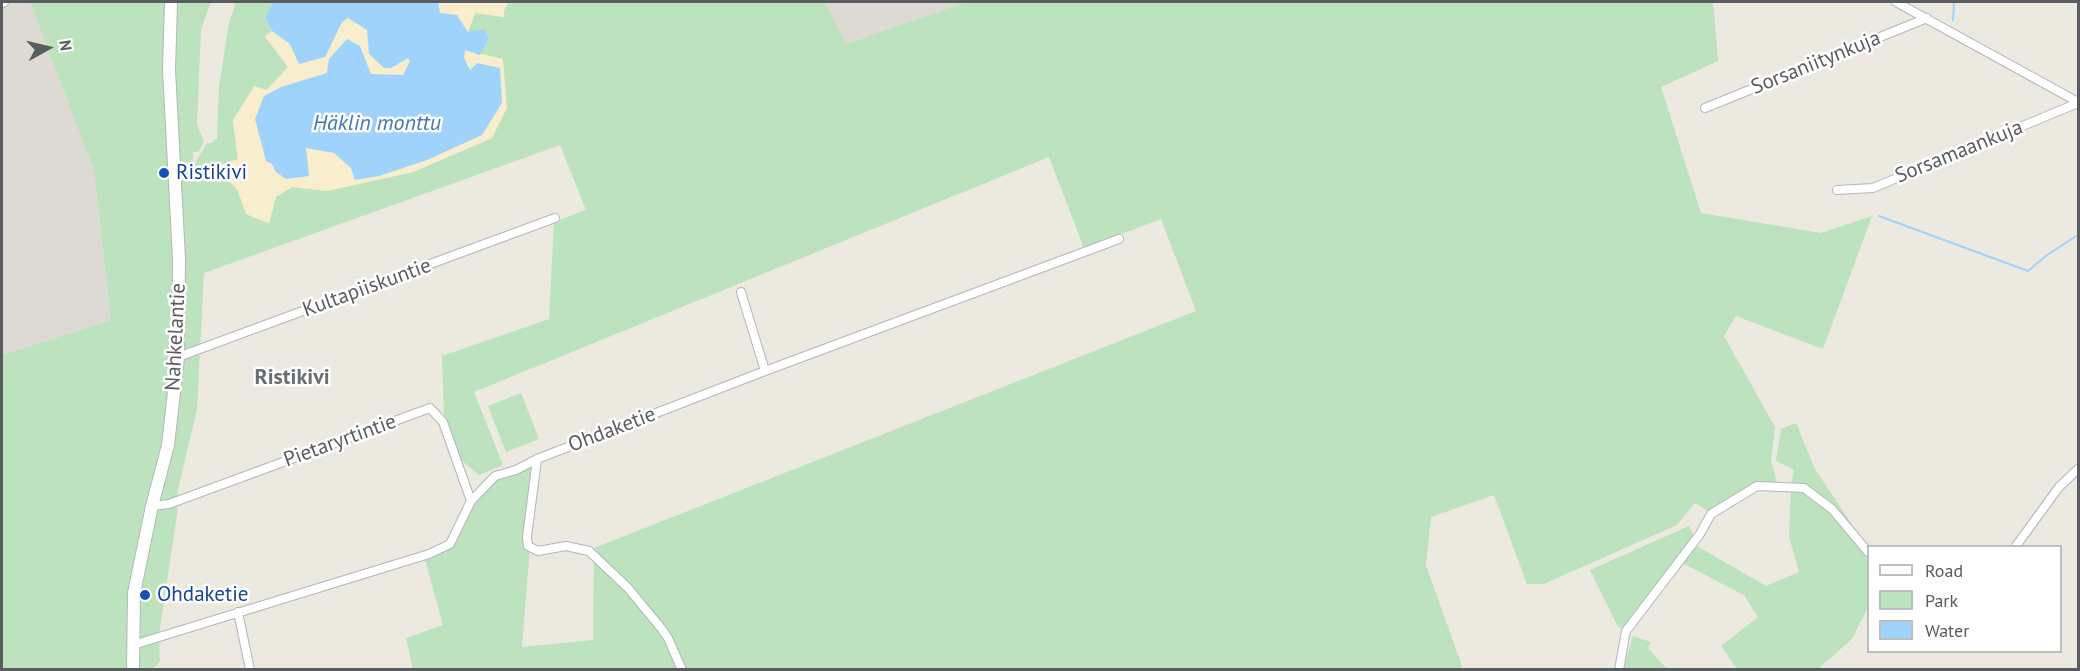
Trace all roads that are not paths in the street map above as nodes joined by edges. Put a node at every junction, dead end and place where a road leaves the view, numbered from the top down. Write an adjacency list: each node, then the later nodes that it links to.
1 (171, 2): 10 (main road, Nahkelantie)
2 (1896, 2): 3 (street)
3 (1927, 18): 4 (street); 5 (street, Sorsaniitynkuja)
4 (2079, 103): 6 (street, Sorsamaankuja)
5 (1705, 108)
6 (1837, 189)
7 (555, 218): 10 (street, Kultapiiskuntie)
8 (1119, 239): 11 (street, Ohdaketie)
9 (741, 292): 11 (street)
10 (178, 357): 15 (main road, Nahkelantie)
11 (765, 371): 12 (street, Ohdaketie)
12 (537, 459): 14 (street, Ohdaketie); 22 (street)
13 (2079, 469): 16 (street)
14 (471, 501): 15 (street, Pietaryrtintie); 18 (street, Ohdaketie)
15 (152, 506): 19 (main road, Nahkelantie)
16 (2017, 545)
17 (1867, 550): 23 (street)
18 (238, 612): 19 (street, Ohdaketie); 21 (street)
19 (133, 645): 20 (main road, Nahkelantie)
20 (133, 669)
21 (250, 669)
22 (682, 669)
23 (1619, 669)

